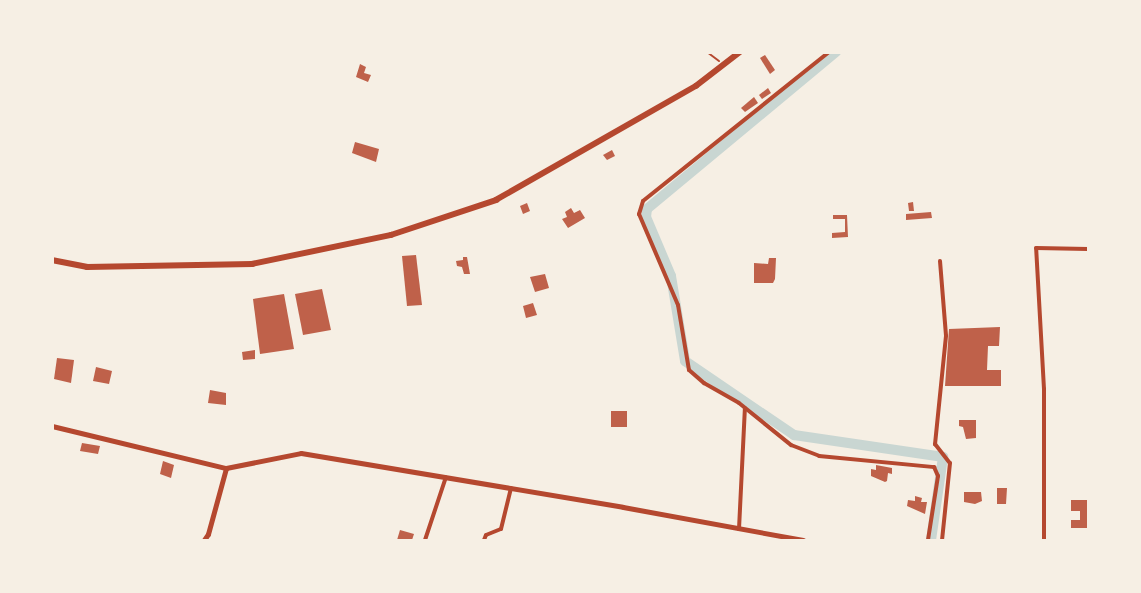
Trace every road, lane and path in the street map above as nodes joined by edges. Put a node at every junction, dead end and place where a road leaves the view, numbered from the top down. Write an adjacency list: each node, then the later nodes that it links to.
1 (706, 52): 4 (path)
2 (740, 52): 6 (main road)
3 (829, 52): 8 (street)
4 (722, 64)
5 (1088, 249): 20 (street)
6 (52, 260)
7 (940, 261): 19 (street)
8 (745, 408): 13 (street); 18 (street)
9 (52, 426): 10 (street)
10 (226, 468): 11 (street); 14 (street)
11 (446, 477): 12 (street); 15 (street)
12 (511, 488): 13 (street); 16 (street)
13 (740, 528): 17 (street)
14 (204, 540)
15 (425, 540)
16 (484, 540)
17 (803, 540)
18 (928, 540)
19 (942, 540)
20 (1044, 540)

